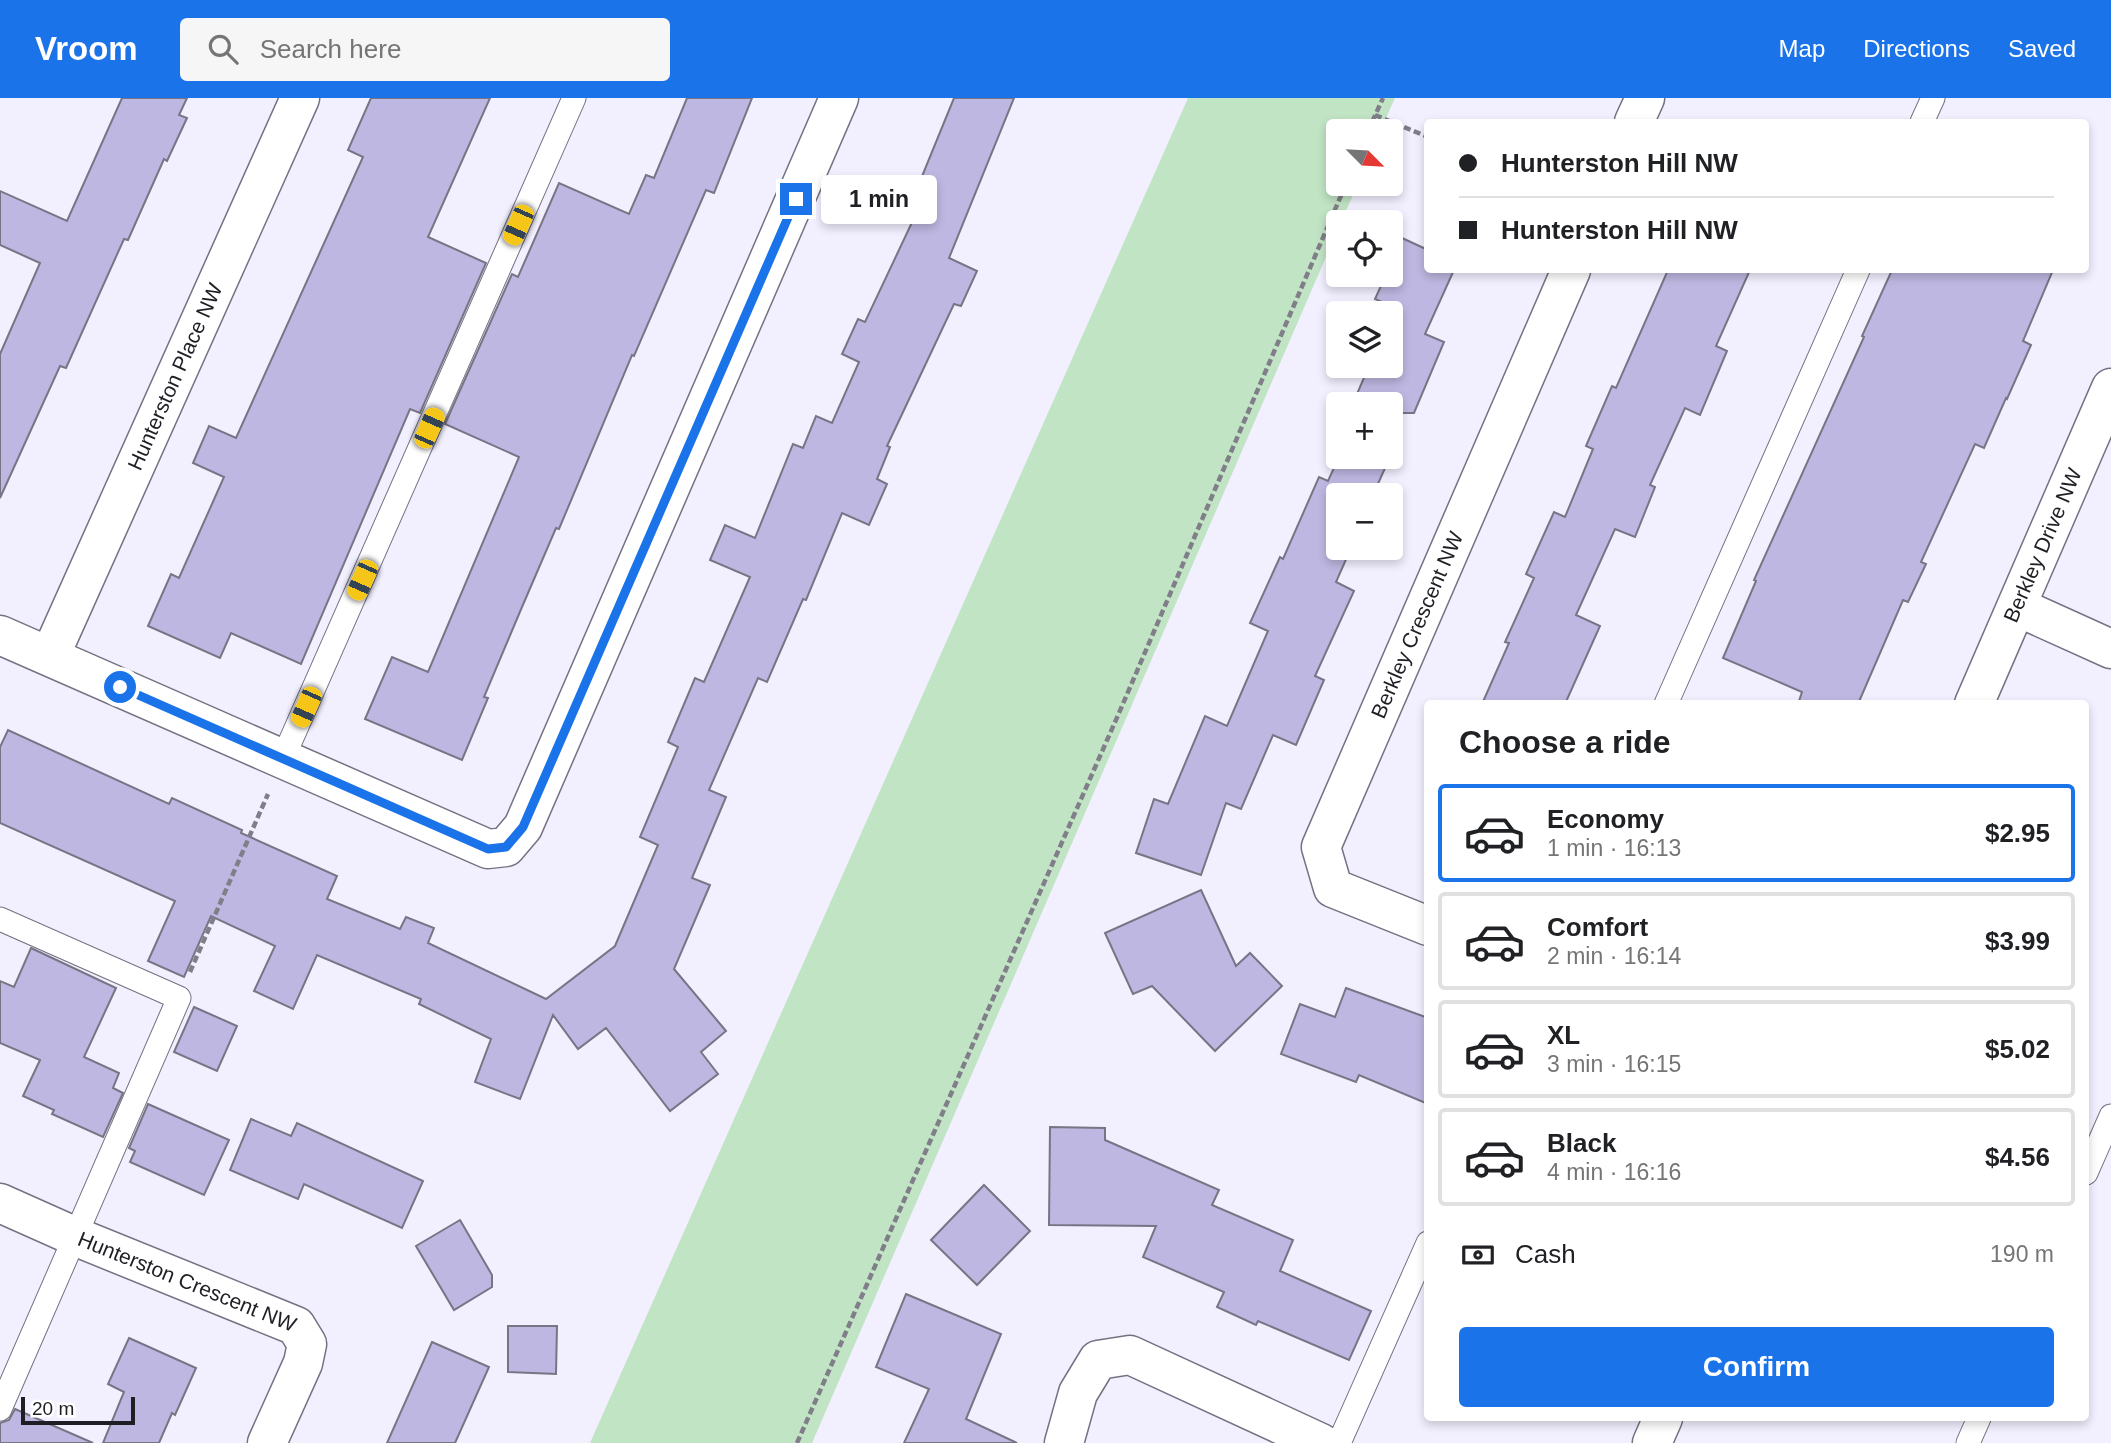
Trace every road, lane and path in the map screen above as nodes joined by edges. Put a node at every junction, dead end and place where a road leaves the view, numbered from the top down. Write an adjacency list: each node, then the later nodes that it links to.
1 (300, 98): 19 (street, Hunterston Place NW)
2 (574, 98): 22 (lane)
3 (839, 98): 22 (street)
4 (1383, 98): 7 (path)
5 (1645, 98): 9 (street)
6 (1933, 98): 10 (lane)
7 (1375, 115): 8 (path); 11 (path)
8 (1373, 119)
9 (1635, 119)
10 (1923, 119)
11 (1424, 135)
12 (1341, 196): 35 (path)
13 (1569, 273): 24 (street, Berkley Crescent NW)
14 (1857, 273): 20 (lane)
15 (2111, 387): 16 (street, Berkley Drive NW)
16 (2018, 607): 18 (street); 21 (street, Berkley Drive NW)
17 (0, 635): 19 (street)
18 (2111, 649)
19 (50, 656): 22 (street)
20 (1668, 700)
21 (1976, 700)
22 (283, 758): 25 (path)
23 (0, 919): 29 (lane)
24 (1424, 924)
25 (204, 940)
26 (2111, 1116): 27 (lane)
27 (2089, 1166)
28 (0, 1203): 29 (street, Hunterston Crescent NW)
29 (74, 1236): 31 (lane); 34 (street, Hunterston Crescent NW)
30 (1424, 1252): 38 (lane)
31 (0, 1409)
32 (1662, 1421): 39 (street)
33 (1978, 1421): 40 (lane)
34 (267, 1443)
35 (797, 1443)
36 (1064, 1443): 37 (street)
37 (1321, 1443)
38 (1339, 1443)
39 (1652, 1443)
40 (1968, 1443)

